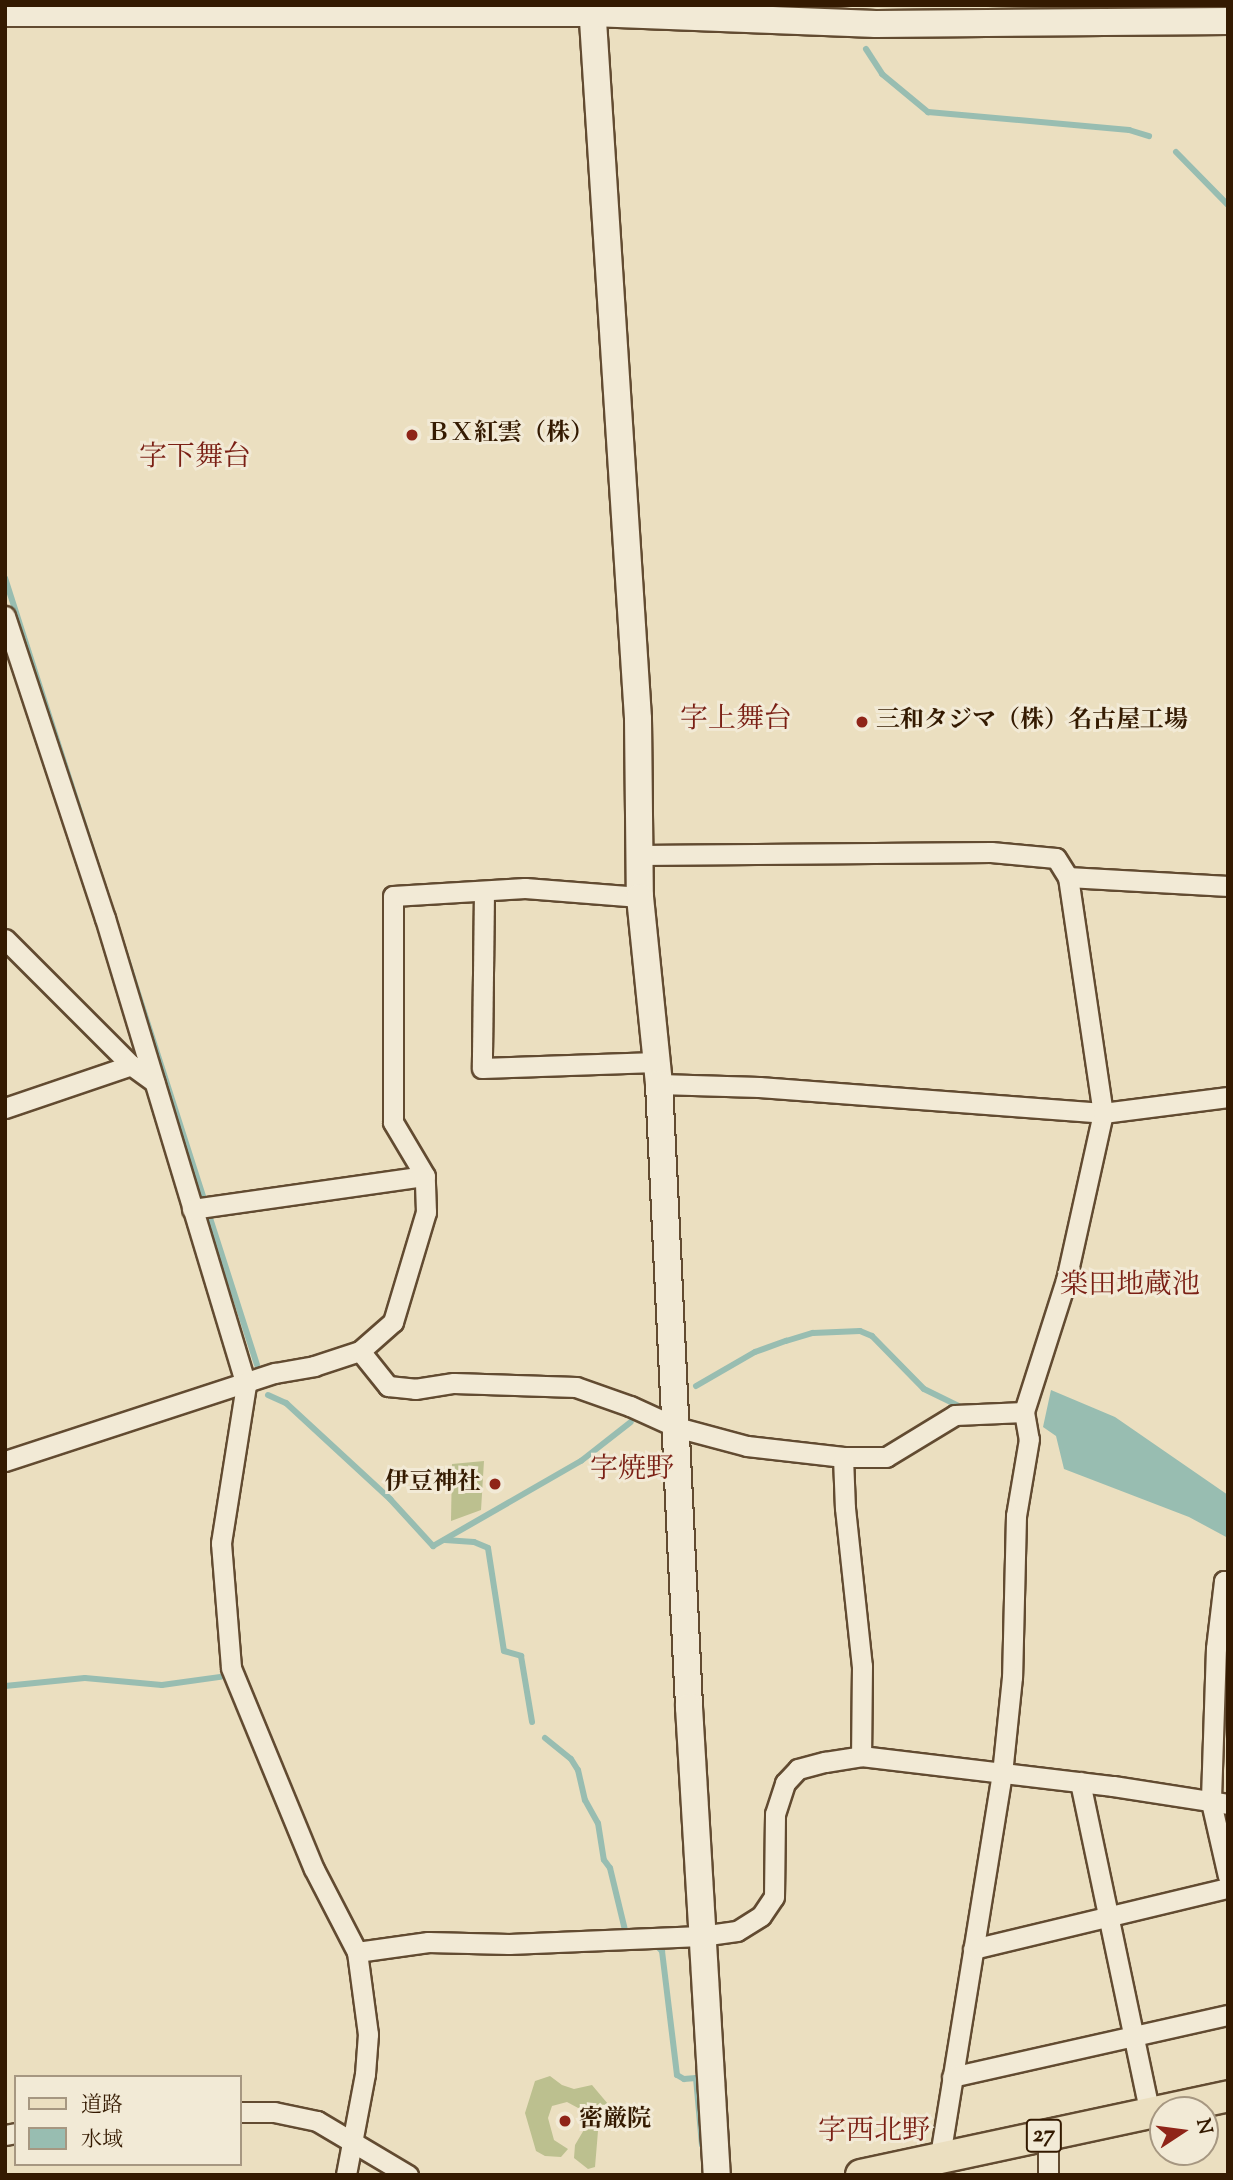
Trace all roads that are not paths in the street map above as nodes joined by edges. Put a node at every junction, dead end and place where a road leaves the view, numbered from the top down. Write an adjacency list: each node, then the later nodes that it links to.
1 (37, 9): 2 (street); 3 (street)
2 (592, 9): 4 (street); 7 (street)
3 (5, 13)
4 (1171, 13): 5 (street)
5 (1228, 21)
6 (5, 616): 15 (street)
7 (639, 855): 8 (street); 11 (street)
8 (1068, 877): 9 (street); 18 (street)
9 (1228, 886)
10 (484, 892): 11 (street); 14 (street); 19 (street)
11 (640, 897): 14 (street)
12 (5, 939): 13 (street)
13 (131, 1065): 15 (street); 17 (street)
14 (657, 1073): 18 (street); 24 (street)
15 (154, 1082): 20 (street)
16 (1228, 1097): 18 (street)
17 (5, 1108)
18 (1103, 1113): 23 (street)
19 (425, 1176): 20 (street); 21 (street)
20 (192, 1209): 22 (street)
21 (360, 1351): 22 (street); 24 (street)
22 (246, 1385): 26 (street); 37 (street)
23 (1024, 1412): 25 (street); 29 (street)
24 (676, 1427): 25 (street); 35 (street)
25 (844, 1457): 28 (street)
26 (5, 1461)
27 (1228, 1582): 31 (street)
28 (861, 1756): 29 (street); 35 (street)
29 (1002, 1773): 30 (street); 36 (street)
30 (1080, 1782): 31 (street); 34 (street)
31 (1220, 1803): 32 (street)
32 (1228, 1876)
33 (1228, 1888): 34 (street)
34 (1109, 1918): 36 (street); 39 (street)
35 (701, 1936): 37 (street); 49 (street)
36 (973, 1949): 40 (street)
37 (357, 1952): 45 (street)
38 (1228, 2015): 39 (street)
39 (1134, 2036): 40 (street); 41 (street)
40 (952, 2077): 46 (street)
41 (1149, 2108)
42 (242, 2112): 45 (street)
43 (1149, 2113): 44 (main road, 27)
44 (1048, 2136): 46 (main road, 27); 51 (street)
45 (354, 2141): 47 (street); 48 (street)
46 (940, 2157): 50 (main road, 27)
47 (346, 2175)
48 (408, 2175)
49 (717, 2175)
50 (860, 2175)
51 (1048, 2175)

